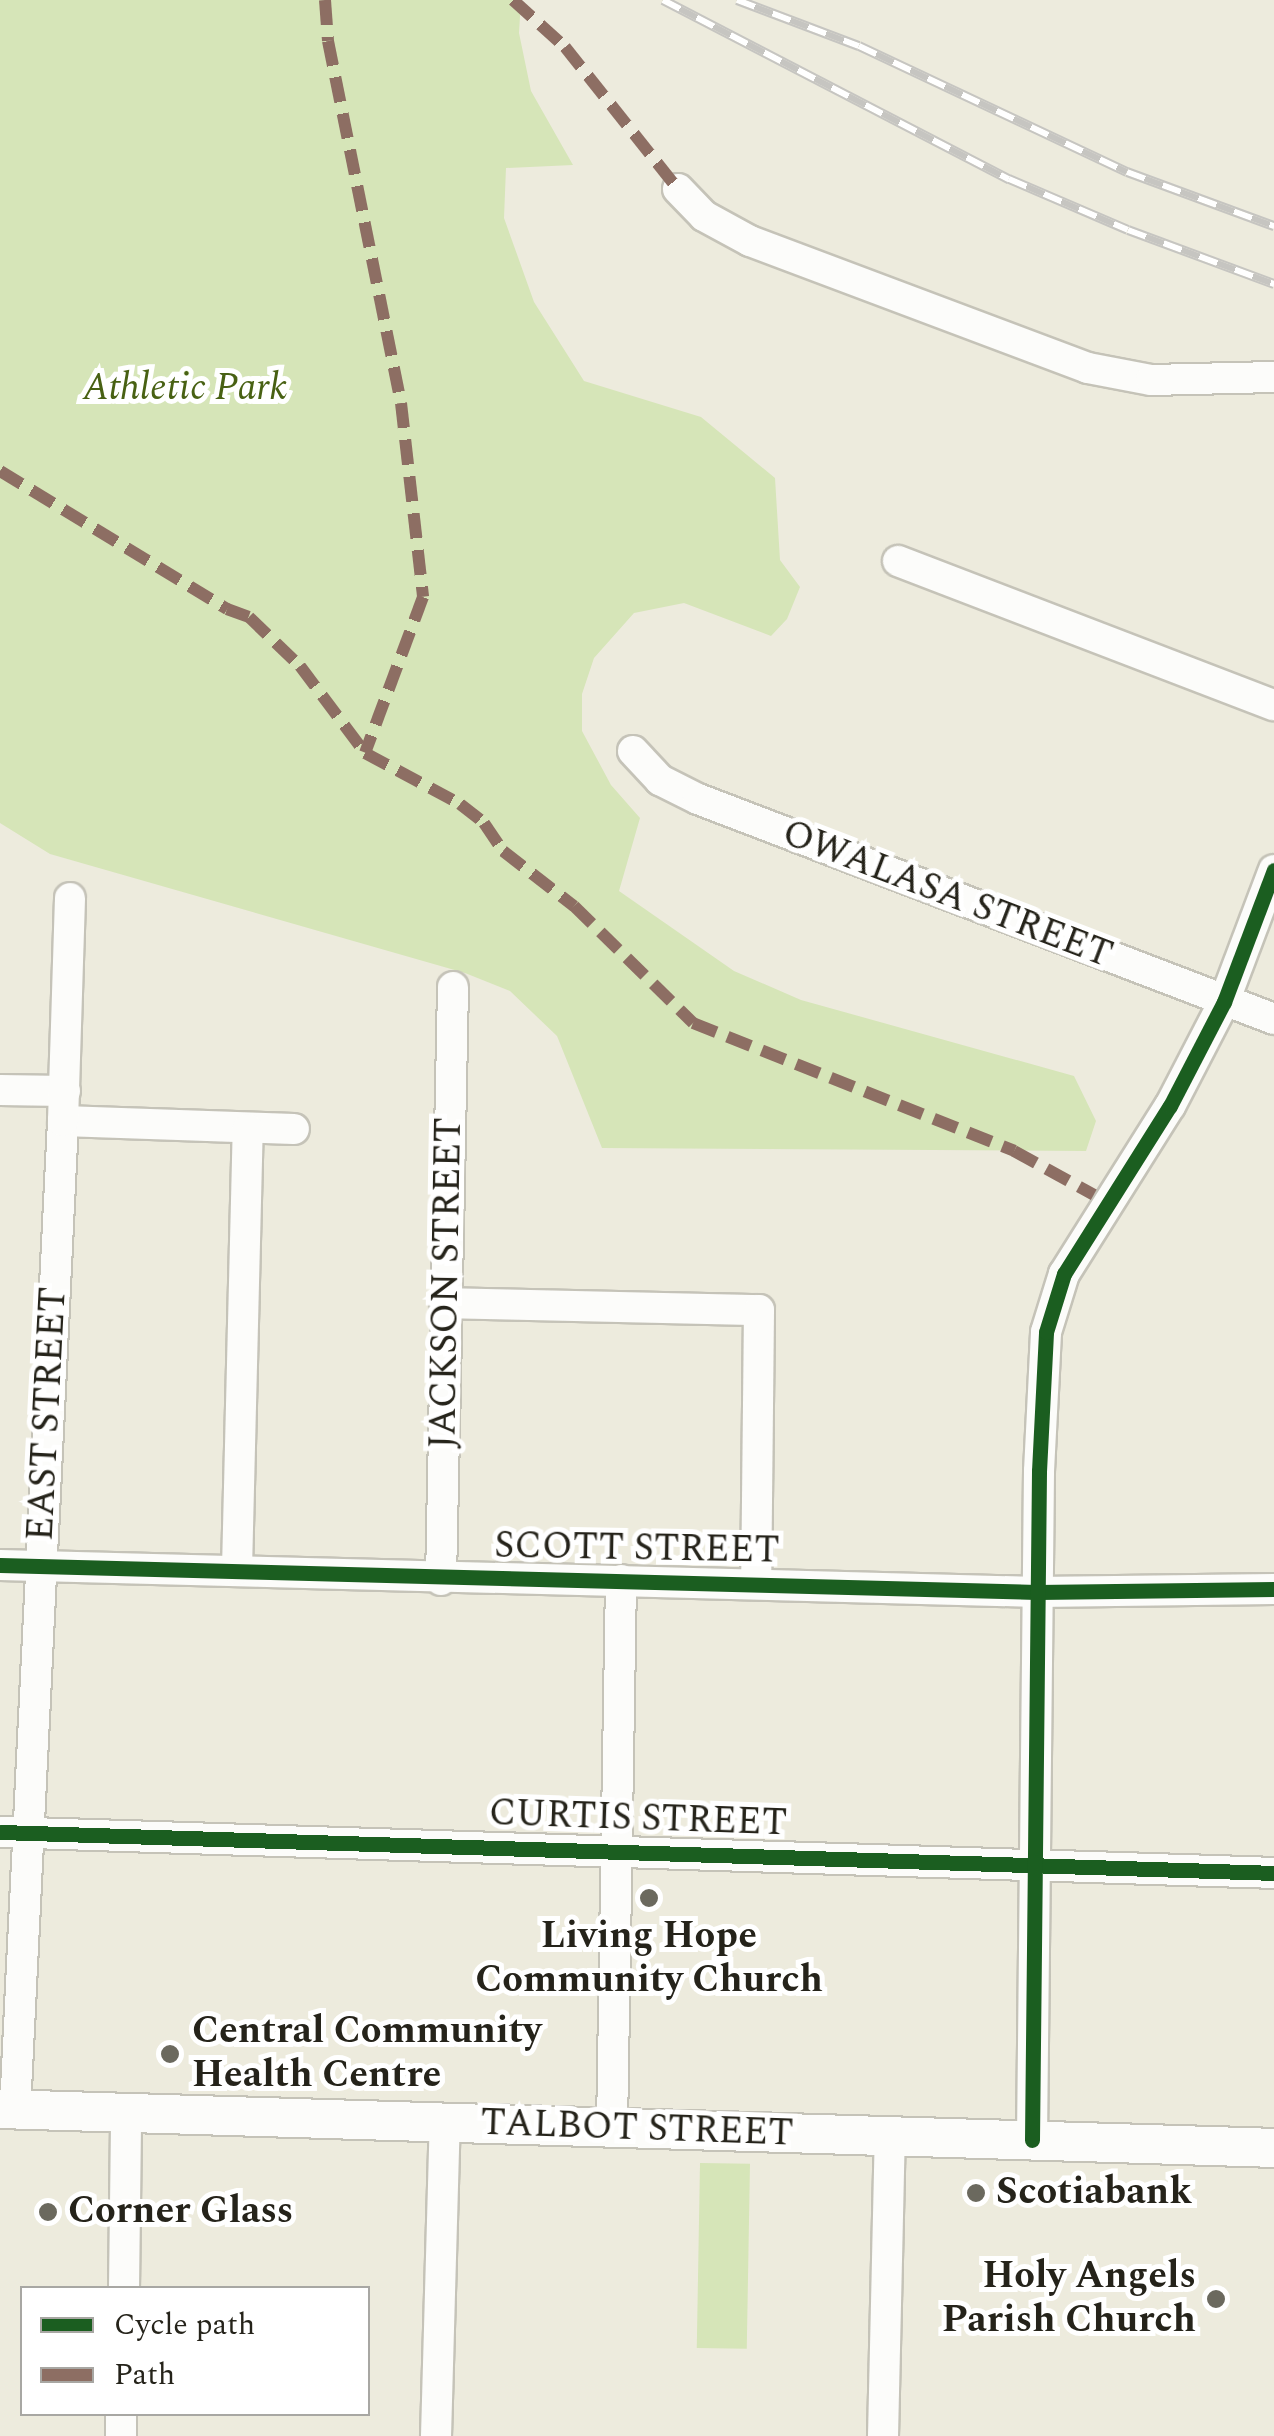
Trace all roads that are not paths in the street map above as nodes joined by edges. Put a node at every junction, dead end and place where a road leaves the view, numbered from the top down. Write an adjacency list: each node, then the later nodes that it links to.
1 (678, 189): 2 (street)
2 (1274, 376)
3 (898, 561): 4 (street)
4 (1274, 705)
5 (633, 752): 9 (street, OWALASA STREET)
6 (1274, 870): 9 (street)
7 (70, 898): 12 (street, EAST STREET)
8 (453, 987): 15 (street, JACKSON STREET)
9 (1224, 1002): 10 (street, OWALASA STREET); 23 (street)
10 (1274, 1019)
11 (0, 1090): 12 (street)
12 (64, 1106): 14 (street); 17 (street, EAST STREET)
13 (294, 1128): 14 (street)
14 (248, 1129): 18 (street)
15 (445, 1303): 19 (street, JACKSON STREET); 21 (street)
16 (0, 1566): 17 (street, SCOTT STREET)
17 (39, 1567): 18 (street, SCOTT STREET); 24 (street, EAST STREET)
18 (237, 1569): 19 (street, SCOTT STREET)
19 (442, 1580): 20 (street, SCOTT STREET)
20 (621, 1580): 21 (street, SCOTT STREET); 25 (street)
21 (756, 1582): 23 (street, SCOTT STREET)
22 (1274, 1589): 23 (street, SCOTT STREET)
23 (1037, 1592): 26 (street)
24 (14, 1832): 25 (street, CURTIS STREET); 28 (street, EAST STREET)
25 (615, 1850): 26 (street, CURTIS STREET); 31 (street)
26 (1035, 1866): 27 (street, CURTIS STREET); 33 (street)
27 (1274, 1874)
28 (8, 2110): 29 (main road, TALBOT STREET)
29 (126, 2114): 30 (main road, TALBOT STREET); 35 (street)
30 (446, 2123): 31 (main road, TALBOT STREET); 36 (street)
31 (612, 2128): 32 (main road, TALBOT STREET)
32 (890, 2137): 33 (main road, TALBOT STREET); 37 (street)
33 (1032, 2140): 34 (main road, TALBOT STREET)
34 (1274, 2148)
35 (124, 2286)
36 (436, 2436)
37 (883, 2436)

